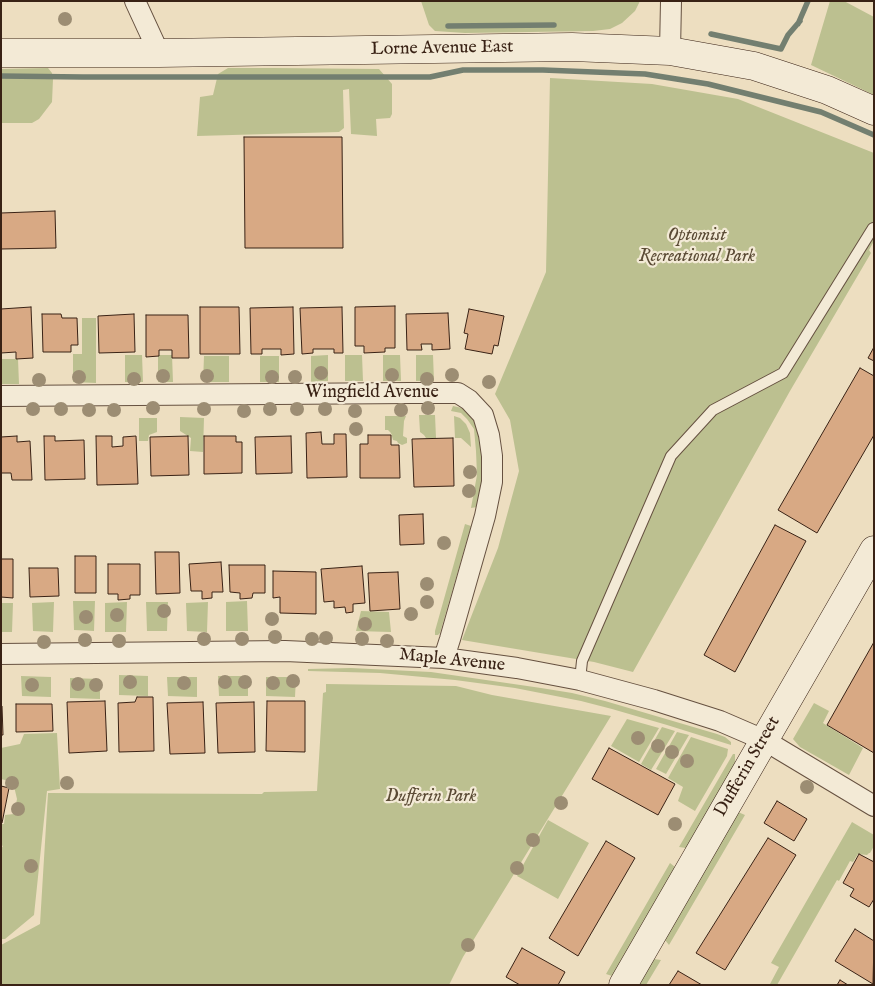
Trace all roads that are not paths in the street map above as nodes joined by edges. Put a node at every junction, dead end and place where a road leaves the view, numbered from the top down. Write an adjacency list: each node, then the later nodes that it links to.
1 (135, 1): 5 (street)
2 (671, 1): 3 (street)
3 (670, 51): 5 (main road, Lorne Avenue East); 6 (main road, Lorne Avenue East)
4 (1, 53): 5 (main road, Lorne Avenue East)
5 (158, 53)
6 (874, 111)
7 (873, 228): 12 (lane)
8 (1, 396): 11 (street, Wingfield Avenue)
9 (874, 550): 13 (main road, Dufferin Street)
10 (1, 654): 11 (street, Maple Avenue)
11 (444, 658): 12 (street, Maple Avenue)
12 (580, 680): 13 (street, Maple Avenue)
13 (764, 740): 14 (street, Maple Avenue); 15 (main road, Dufferin Street)
14 (874, 806)
15 (623, 985)

